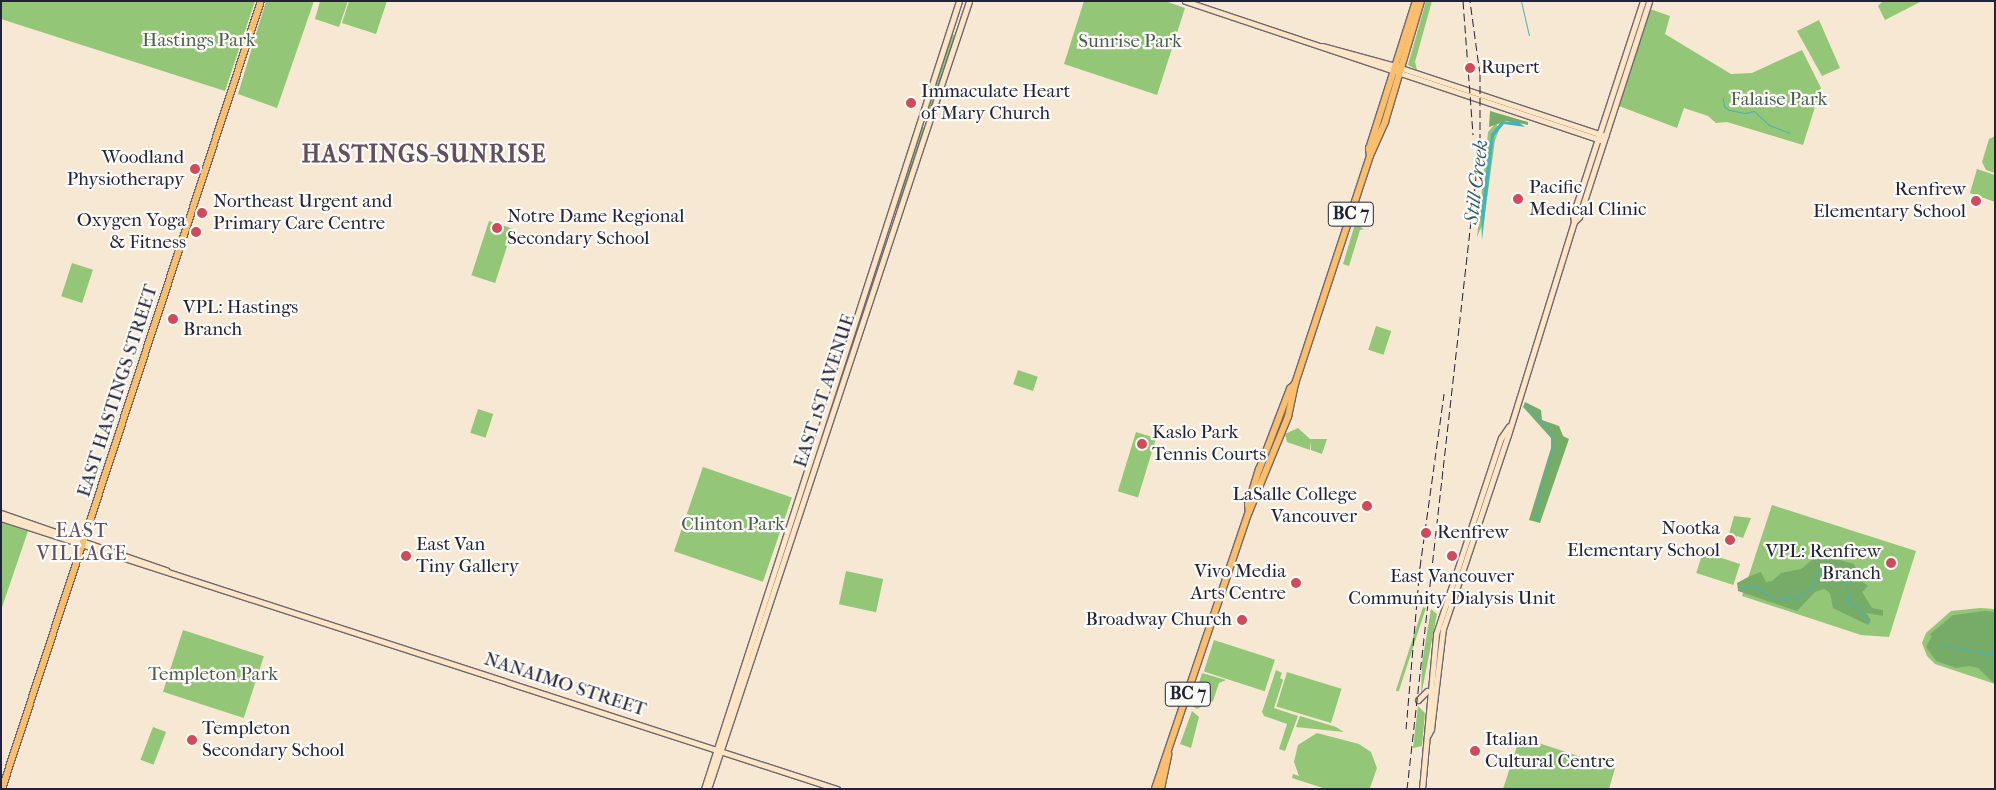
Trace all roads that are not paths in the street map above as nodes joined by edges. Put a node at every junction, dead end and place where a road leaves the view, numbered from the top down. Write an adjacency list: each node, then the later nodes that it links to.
1 (261, 1): 16 (main road, EAST HASTINGS STREET)
2 (959, 1): 20 (main road, EAST 1ST AVENUE)
3 (969, 1): 21 (main road, EAST 1ST AVENUE)
4 (1185, 1): 9 (main road)
5 (1416, 1): 9 (main road, BC 7)
6 (1421, 1): 10 (main road, BC 7)
7 (1643, 1): 11 (main road)
8 (1649, 1): 11 (main road)
9 (1394, 69): 10 (main road); 12 (main road, BC 7)
10 (1401, 71): 11 (main road); 12 (main road, BC 7)
11 (1601, 138): 13 (main road)
12 (1370, 156): 22 (main road, BC 7)
13 (1508, 426): 17 (main road); 19 (main road)
14 (1, 514): 16 (main road, NANAIMO STREET)
15 (1, 518): 16 (main road, NANAIMO STREET)
16 (84, 543): 20 (main road, NANAIMO STREET); 23 (main road, EAST HASTINGS STREET)
17 (1430, 679): 18 (main road); 19 (main road)
18 (1418, 700)
19 (1428, 735): 29 (main road)
20 (716, 749): 21 (main road, NANAIMO STREET); 24 (main road, EAST 1ST AVENUE)
21 (722, 751): 25 (main road, EAST 1ST AVENUE); 26 (main road, NANAIMO STREET)
22 (1168, 755): 27 (main road, BC 7); 28 (main road, BC 7)
23 (2, 789)
24 (704, 789)
25 (708, 789)
26 (837, 789)
27 (1155, 789)
28 (1161, 789)
29 (1422, 789)

